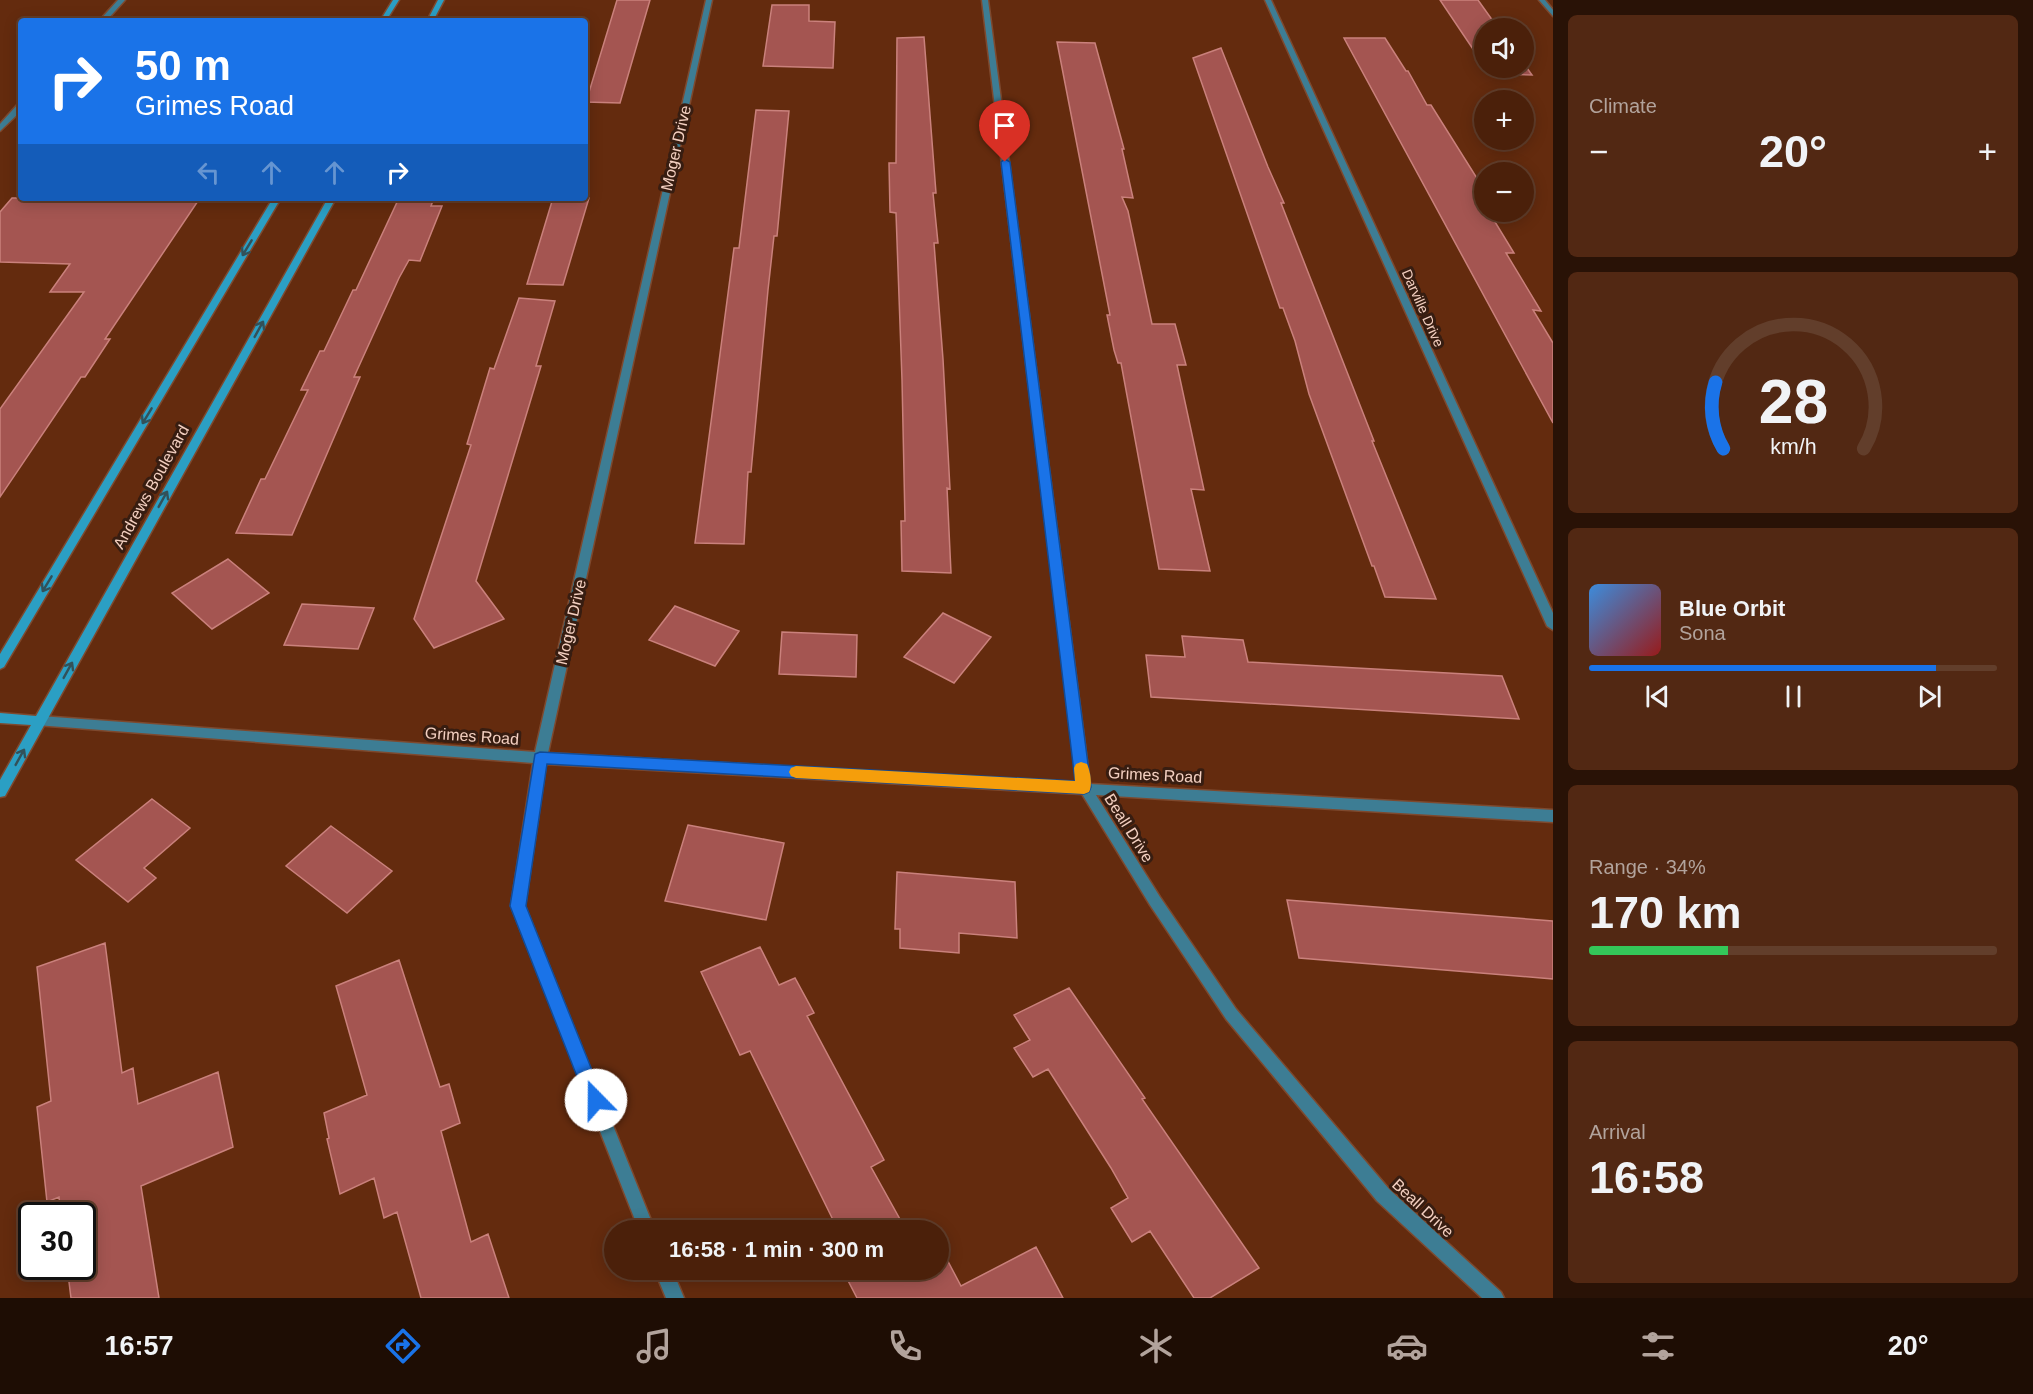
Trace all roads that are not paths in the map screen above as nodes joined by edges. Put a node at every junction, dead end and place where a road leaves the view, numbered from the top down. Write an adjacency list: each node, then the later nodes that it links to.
1 (122, 0): 9 (street)
2 (396, 0): 10 (street)
3 (441, 0): 11 (street)
4 (709, 0): 20 (street, Moger Drive)
5 (985, 0): 21 (street, Beall Drive)
6 (1268, 0): 16 (street, Darville Drive)
7 (1542, 0): 8 (street)
8 (1553, 14)
9 (105, 18)
10 (385, 18)
11 (432, 18)
12 (18, 109): 13 (street)
13 (0, 129)
14 (275, 201): 17 (street, one-way to 17)
15 (330, 201): 19 (street, Andrews Boulevard, one-way to 15)
16 (1553, 626)
17 (0, 664)
18 (0, 718): 19 (street, Grimes Road)
19 (40, 721): 20 (street, Grimes Road); 22 (street, Andrews Boulevard, one-way to 19)
20 (540, 758): 21 (street, Grimes Road); 24 (street, Moger Drive)
21 (1084, 787): 23 (street, Grimes Road); 27 (street, Beall Drive)
22 (0, 792)
23 (1553, 816)
24 (643, 1220)
25 (668, 1280): 26 (street)
26 (675, 1298)
27 (1495, 1298)

